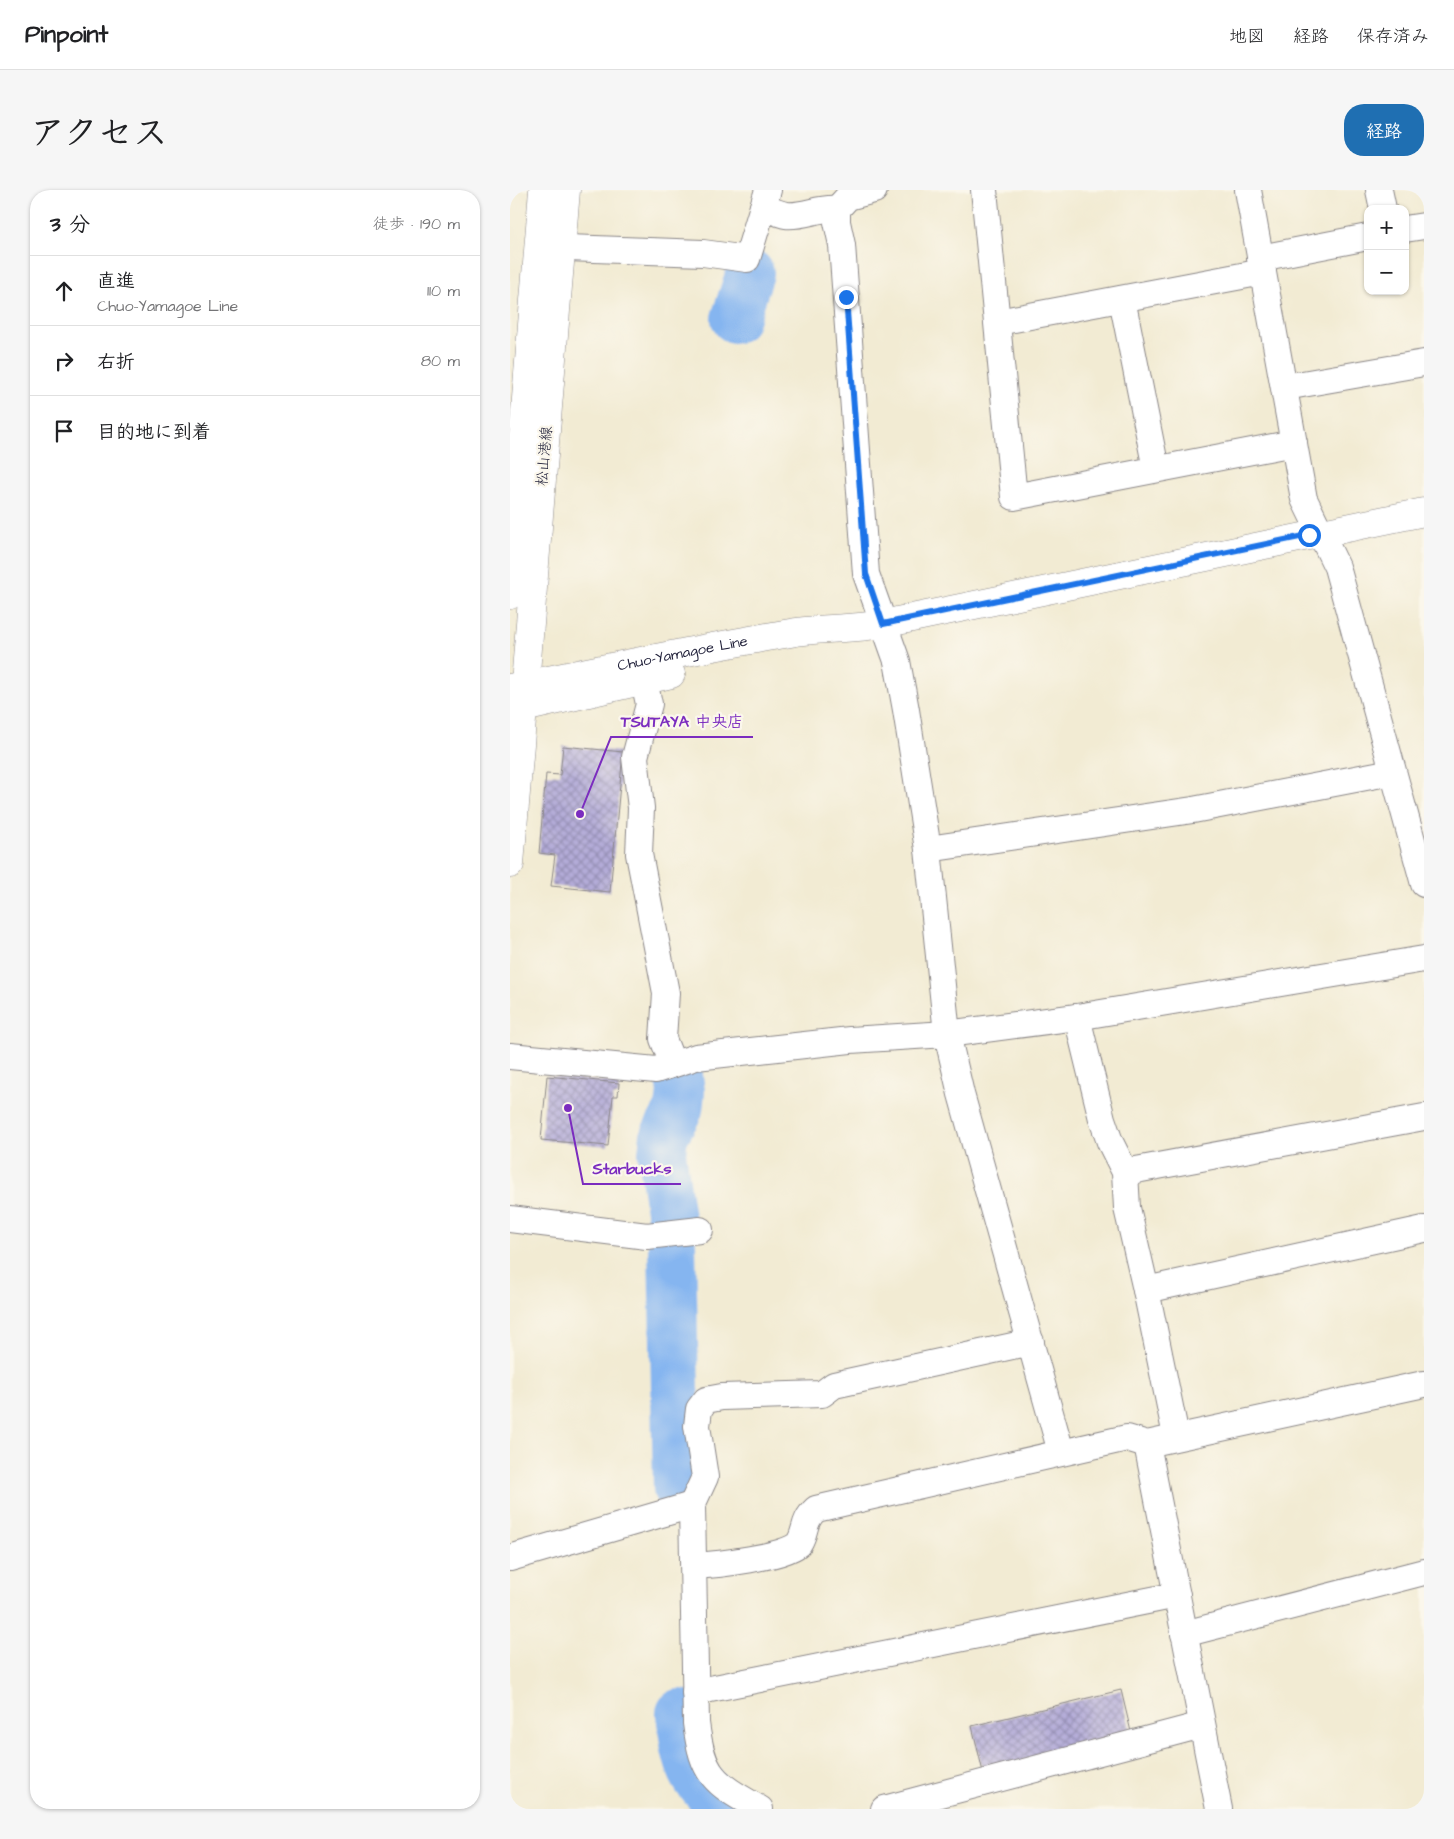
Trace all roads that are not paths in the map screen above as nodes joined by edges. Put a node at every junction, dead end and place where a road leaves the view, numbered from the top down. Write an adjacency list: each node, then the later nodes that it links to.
1 (543, 190): 13 (main road, 松山港線)
2 (566, 190): 13 (main road, 松山港線)
3 (874, 190): 9 (street)
4 (984, 190): 16 (street)
5 (1248, 190): 14 (street)
6 (1379, 190): 8 (street)
7 (765, 198): 9 (street); 13 (street)
8 (1382, 205)
9 (837, 208): 24 (street)
10 (1424, 226): 11 (street)
11 (1409, 228)
12 (1364, 238): 14 (street)
13 (550, 247): 23 (main road, 松山港線); 26 (main road, 松山港線)
14 (1261, 265): 15 (street); 18 (street)
15 (1122, 298): 16 (street); 20 (street)
16 (998, 322): 20 (street)
17 (1424, 363): 18 (street)
18 (1284, 387): 19 (street)
19 (1294, 443): 20 (street); 22 (street)
20 (1156, 469)
21 (1424, 512): 22 (main road, Chuo-Yamagoe Line)
22 (1319, 533): 24 (main road, Chuo-Yamagoe Line); 27 (street)
23 (510, 594)
24 (883, 624): 25 (main road, Chuo-Yamagoe Line); 28 (street)
25 (642, 671): 26 (main road, Chuo-Yamagoe Line); 35 (street)
26 (517, 698): 29 (main road, 松山港線)
27 (1392, 772): 28 (street); 30 (street)
28 (928, 849): 33 (street)
29 (510, 864)
30 (1424, 884)
31 (1424, 959): 32 (street)
32 (1077, 1017): 33 (street); 37 (street)
33 (946, 1034): 35 (street); 42 (street)
34 (510, 1056): 35 (street)
35 (673, 1064)
36 (1424, 1117): 37 (street)
37 (1125, 1172): 41 (street)
38 (510, 1219): 40 (street)
39 (1424, 1229): 41 (street)
40 (700, 1230)
41 (1146, 1290): 44 (street)
42 (1031, 1342): 46 (street); 47 (street)
43 (1424, 1384): 44 (street)
44 (1176, 1436): 45 (street)
45 (1147, 1444): 46 (street); 51 (street)
46 (1061, 1452): 49 (street)
47 (692, 1505): 48 (street); 49 (street)
48 (510, 1558)
49 (694, 1566): 53 (street)
50 (1424, 1572): 52 (street)
51 (1177, 1595): 52 (street); 53 (street)
52 (1184, 1634): 54 (street)
53 (695, 1692): 55 (street)
54 (1202, 1725): 56 (street); 57 (street)
55 (760, 1809)
56 (884, 1809)
57 (1219, 1809)

